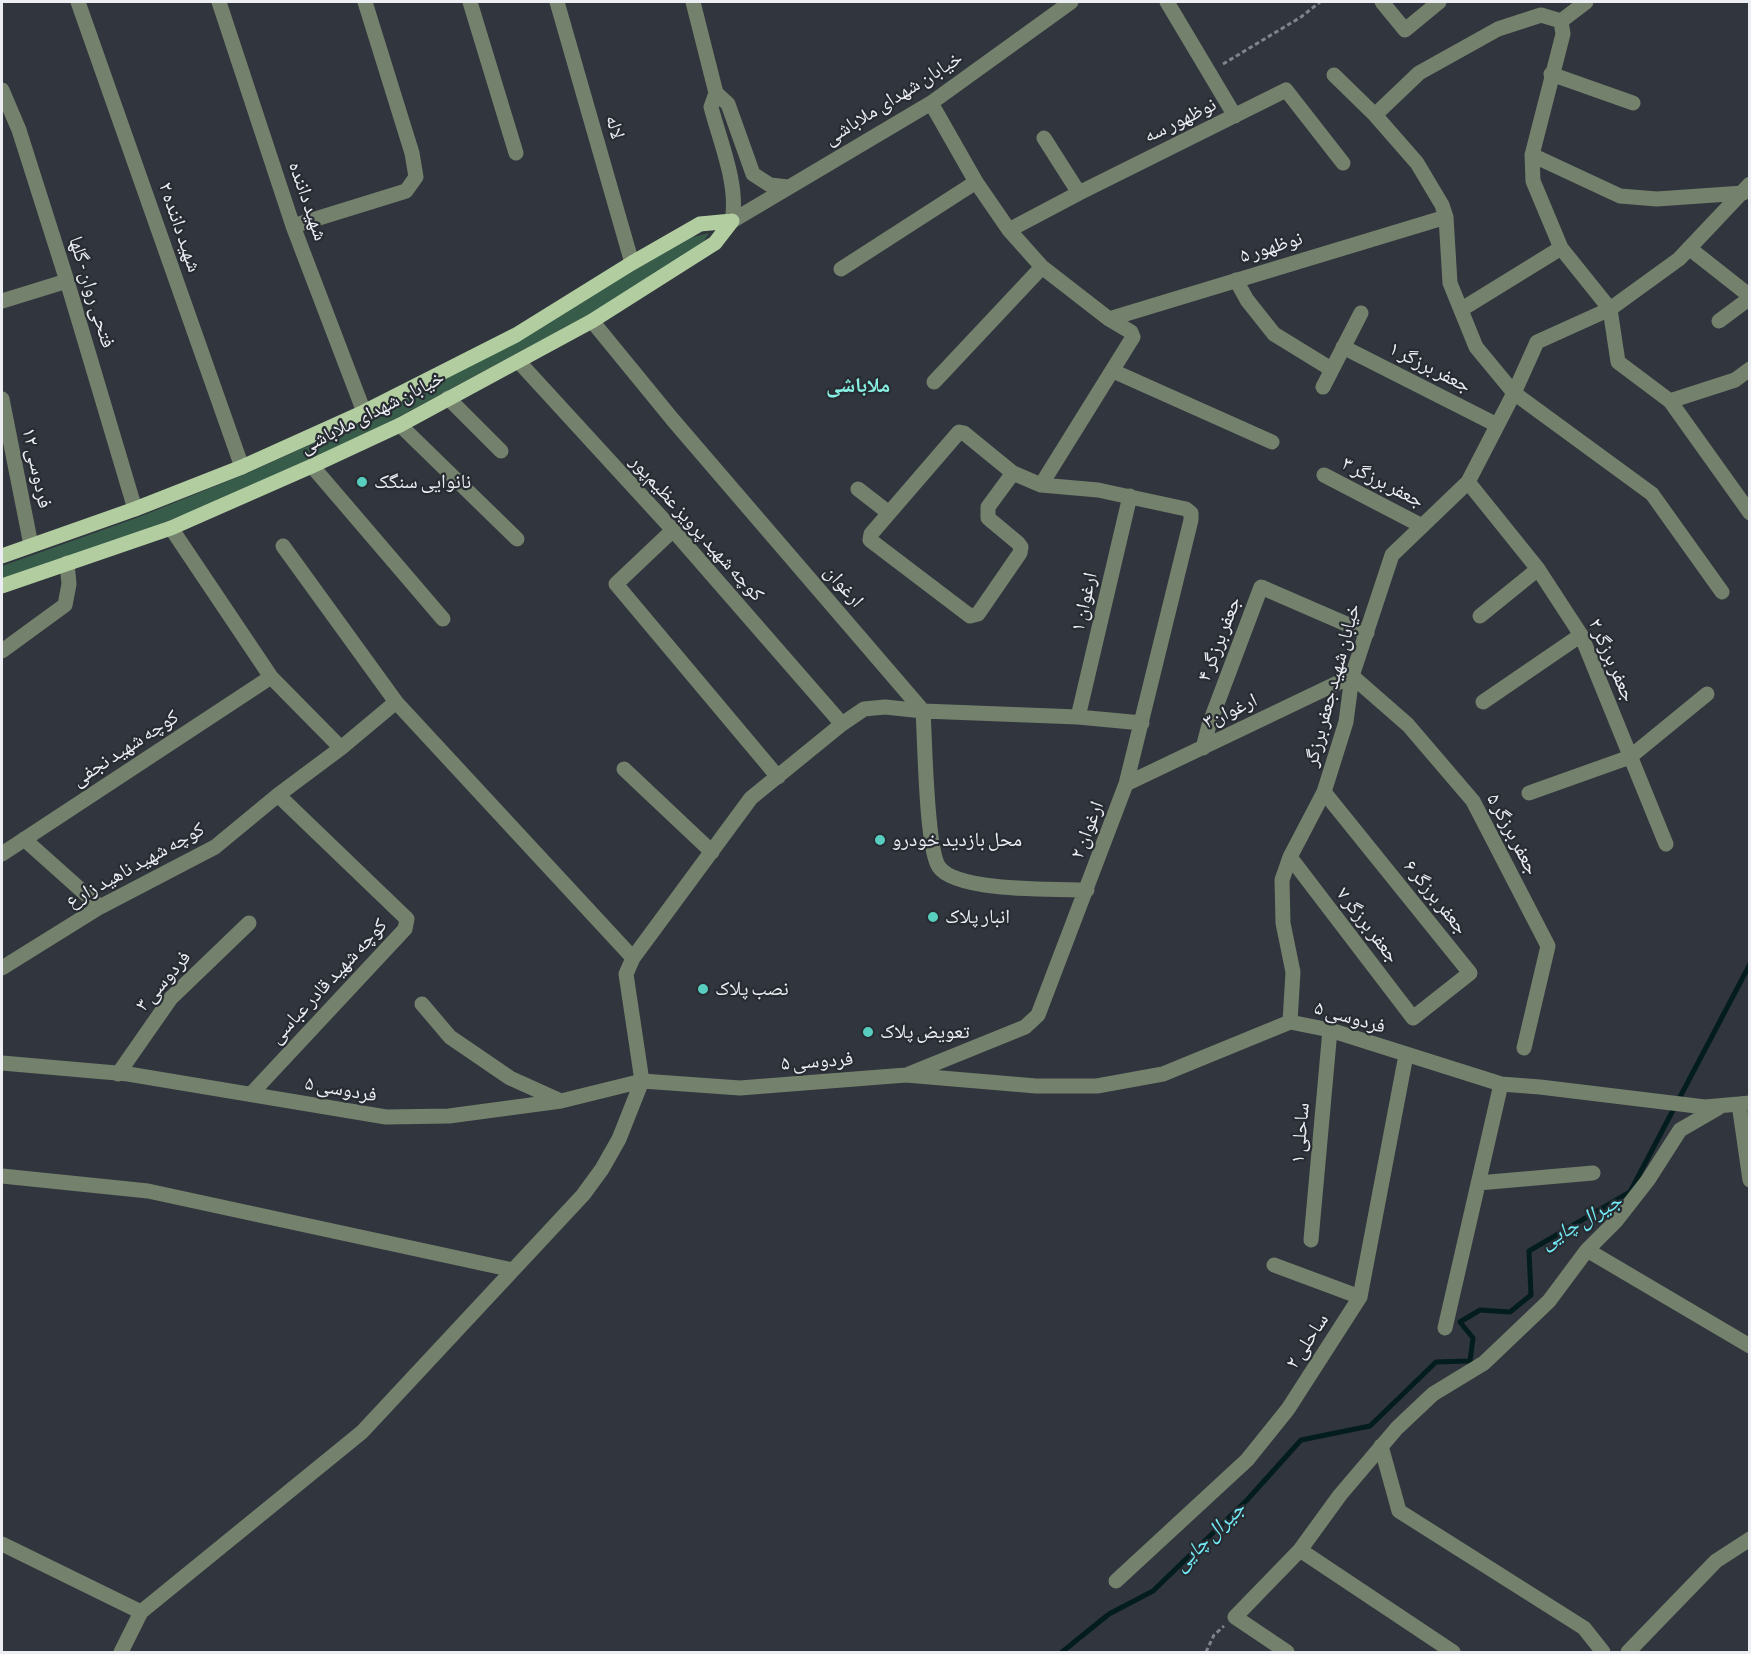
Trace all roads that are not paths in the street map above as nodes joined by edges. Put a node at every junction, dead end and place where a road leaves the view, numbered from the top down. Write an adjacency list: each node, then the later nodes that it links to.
1 (78, 2): 65 (street, شهید داننده ۲)
2 (219, 2): 31 (street, شهید داننده)
3 (365, 2): 31 (street)
4 (470, 2): 22 (street)
5 (557, 2): 35 (street, لاله)
6 (693, 2): 16 (street)
7 (1071, 2): 17 (street, خیابان شهدای ملاباشی)
8 (1167, 2): 20 (street)
9 (1382, 2): 10 (street)
10 (1439, 2)
11 (1586, 2): 12 (street)
12 (1561, 21): 13 (street); 19 (street)
13 (1551, 74): 18 (street); 23 (street)
14 (1334, 75): 19 (street)
15 (2, 90): 39 (street, فتحی روان - گلها)
16 (716, 93): 26 (street); 30 (street)
17 (931, 103): 25 (street); 26 (street, خیابان شهدای ملاباشی)
18 (1633, 103)
19 (1375, 115): 29 (street)
20 (1235, 116): 24 (street, نوظهور سه); 28 (street, نوظهور سه)
21 (1044, 138): 28 (street)
22 (516, 153)
23 (1532, 156): 27 (street); 33 (street)
24 (1343, 163)
25 (976, 182): 32 (street); 37 (street)
26 (788, 188): 30 (street, خیابان شهدای ملاباشی)
27 (1746, 189): 34 (street, خیابان شهید جعفر برزگر)
28 (1079, 193): 32 (street, نوظهور سه)
29 (1446, 217): 38 (street, نوظهور ۵); 42 (street)
30 (732, 221): 35 (main road, خیابان شهدای ملاباشی); 46 (main road, خیابان شهدای ملاباشی)
31 (293, 226): 59 (street, شهید داننده)
32 (1009, 230): 36 (street)
33 (1561, 248): 42 (street); 43 (street)
34 (1689, 248): 40 (street); 43 (street, خیابان شهید جعفر برزگر)
35 (632, 263): 59 (main road, خیابان شهدای ملاباشی)
36 (1042, 267): 45 (street); 53 (street)
37 (841, 268)
38 (1236, 280): 45 (street, نوظهور ۵); 50 (street)
39 (67, 281): 41 (street); 72 (street, فتحی روان - گلها)
40 (1749, 297): 47 (street)
41 (2, 302)
42 (1462, 309): 55 (street)
43 (1610, 309): 55 (street, خیابان شهید جعفر برزگر); 58 (street)
44 (1361, 313): 48 (street)
45 (1109, 318): 52 (street)
46 (592, 321): 49 (main road, خیابان شهدای ملاباشی); 96 (street, ارغوان)
47 (1719, 321)
48 (1343, 347): 50 (street); 61 (street, جعفر برزگر ۱)
49 (519, 362): 56 (main road, خیابان شهدای ملاباشی); 77 (street, کوچه شهید پرویز عظیم‌پور)
50 (1331, 369): 54 (street)
51 (1749, 369): 58 (street)
52 (1113, 371): 62 (street); 69 (street)
53 (934, 382)
54 (1323, 387)
55 (1514, 393): 61 (street, خیابان شهید جعفر برزگر); 85 (street)
56 (448, 398): 60 (main road, خیابان شهدای ملاباشی); 63 (street)
57 (2, 399): 79 (street, فردوسی ۱۲)
58 (1670, 401): 74 (street)
59 (364, 412): 65 (main road, خیابان شهدای ملاباشی)
60 (400, 425): 64 (main road, خیابان شهدای ملاباشی); 78 (street)
61 (1497, 425): 68 (street, خیابان شهید جعفر برزگر)
62 (1272, 442)
63 (501, 451)
64 (312, 466): 76 (main road, خیابان شهدای ملاباشی); 87 (street)
65 (242, 467): 72 (main road, خیابان شهدای ملاباشی)
66 (1013, 473): 69 (street); 73 (street); 73 (street)
67 (1324, 475): 75 (street, جعفر برزگر ۳)
68 (1468, 482): 75 (street, خیابان شهید جعفر برزگر); 83 (street, جعفر برزگر ۲)
69 (1041, 485): 71 (street)
70 (858, 489): 73 (street)
71 (1130, 496): 97 (street, ارغوان ۱); 98 (street, ارغوان ۲)
72 (135, 509): 79 (main road, خیابان شهدای ملاباشی)
73 (889, 513)
74 (1749, 513)
75 (1422, 526): 88 (street, خیابان شهید جعفر برزگر)
76 (171, 528): 82 (main road, خیابان شهدای ملاباشی); 91 (street)
77 (673, 530): 99 (street, کوچه شهید پرویز عظیم‌پور); 104 (street)
78 (517, 539)
79 (31, 545): 81 (main road, خیابان شهدای ملاباشی)
80 (283, 546): 94 (street)
81 (2, 556)
82 (66, 563): 84 (main road, خیابان شهدای ملاباشی); 90 (street)
83 (1538, 569): 86 (street); 89 (street, جعفر برزگر ۲)
84 (2, 586)
85 (1722, 592)
86 (1480, 616)
87 (443, 619)
88 (1367, 633): 92 (street, خیابان شهید جعفر برزگر); 101 (street, جعفر برزگر ۴)
89 (1581, 635): 95 (street); 102 (street, جعفر برزگر ۲)
90 (2, 651)
91 (271, 676): 100 (street); 109 (street, کوچه شهید نجفی)
92 (1353, 676): 101 (street, ارغوان۳); 106 (street, خیابان شهید جعفر برزگر); 123 (street, جعفر برزگر ۵)
93 (1707, 694): 102 (street)
94 (396, 702): 100 (street, کوچه شهید ناهید زارع); 117 (street)
95 (1483, 702)
96 (923, 711): 97 (street); 99 (street); 114 (street)
97 (1078, 717): 98 (street)
98 (1142, 723): 105 (street, ارغوان ۲)
99 (842, 724): 104 (street)
100 (341, 748): 108 (street, کوچه شهید ناهید زارع)
101 (1203, 748): 105 (street, ارغوان۳)
102 (1630, 757): 107 (street); 110 (street, جعفر برزگر ۲)
103 (624, 769): 111 (street)
104 (777, 777): 111 (street)
105 (1126, 784): 114 (street, ارغوان ۲)
106 (1324, 792): 113 (street, خیابان شهید جعفر برزگر); 120 (street, جعفر برزگر ۶)
107 (1529, 793)
108 (278, 795): 115 (street, کوچه شهید ناهید زارع); 130 (street, کوچه شهید قادر عباسی)
109 (24, 839): 112 (street, کوچه شهید نجفی); 115 (street)
110 (1666, 844)
111 (712, 852): 117 (street)
112 (2, 854)
113 (1290, 857): 120 (street, جعفر برزگر ۷); 121 (street, خیابان شهید جعفر برزگر)
114 (1087, 890): 127 (street, ارغوان ۲)
115 (100, 907): 118 (street, کوچه شهید ناهید زارع)
116 (249, 922): 126 (street, فردوسی ۳)
117 (633, 958): 128 (street)
118 (2, 968)
119 (422, 1004): 131 (street)
120 (1413, 1018)
121 (1290, 1022): 122 (street, فردوسی ۵); 127 (street, فردوسی ۵)
122 (1330, 1030): 124 (street, فردوسی ۵); 138 (street, ساحلی ۱)
123 (1524, 1048)
124 (1406, 1055): 129 (street, فردوسی ۵); 142 (street, ساحلی ۲)
125 (2, 1063): 126 (street, فردوسی ۵)
126 (118, 1074): 130 (street, فردوسی ۵)
127 (906, 1075): 128 (street, فردوسی ۵)
128 (642, 1081): 131 (street, فردوسی ۵); 141 (street)
129 (1500, 1084): 133 (street, فردوسی ۵); 137 (street)
130 (250, 1095): 131 (street, فردوسی ۵)
131 (561, 1101)
132 (1744, 1104): 133 (street, فردوسی ۵); 136 (street)
133 (1721, 1106): 139 (street)
134 (1593, 1173): 137 (street)
135 (2, 1176): 141 (street)
136 (1749, 1180)
137 (1478, 1183): 143 (street)
138 (1311, 1240)
139 (1587, 1250): 144 (street); 145 (street)
140 (1274, 1265): 142 (street)
141 (513, 1270): 150 (street)
142 (1360, 1297): 149 (street, ساحلی ۲)
143 (1445, 1328)
144 (1749, 1346)
145 (1381, 1446): 148 (street); 154 (street)
146 (1749, 1539): 155 (street)
147 (2, 1544): 150 (street)
148 (1300, 1550): 152 (street); 153 (street)
149 (1116, 1581)
150 (141, 1612): 151 (street)
151 (121, 1653)
152 (1287, 1653)
153 (1453, 1653)
154 (1603, 1653)
155 (1628, 1653)

